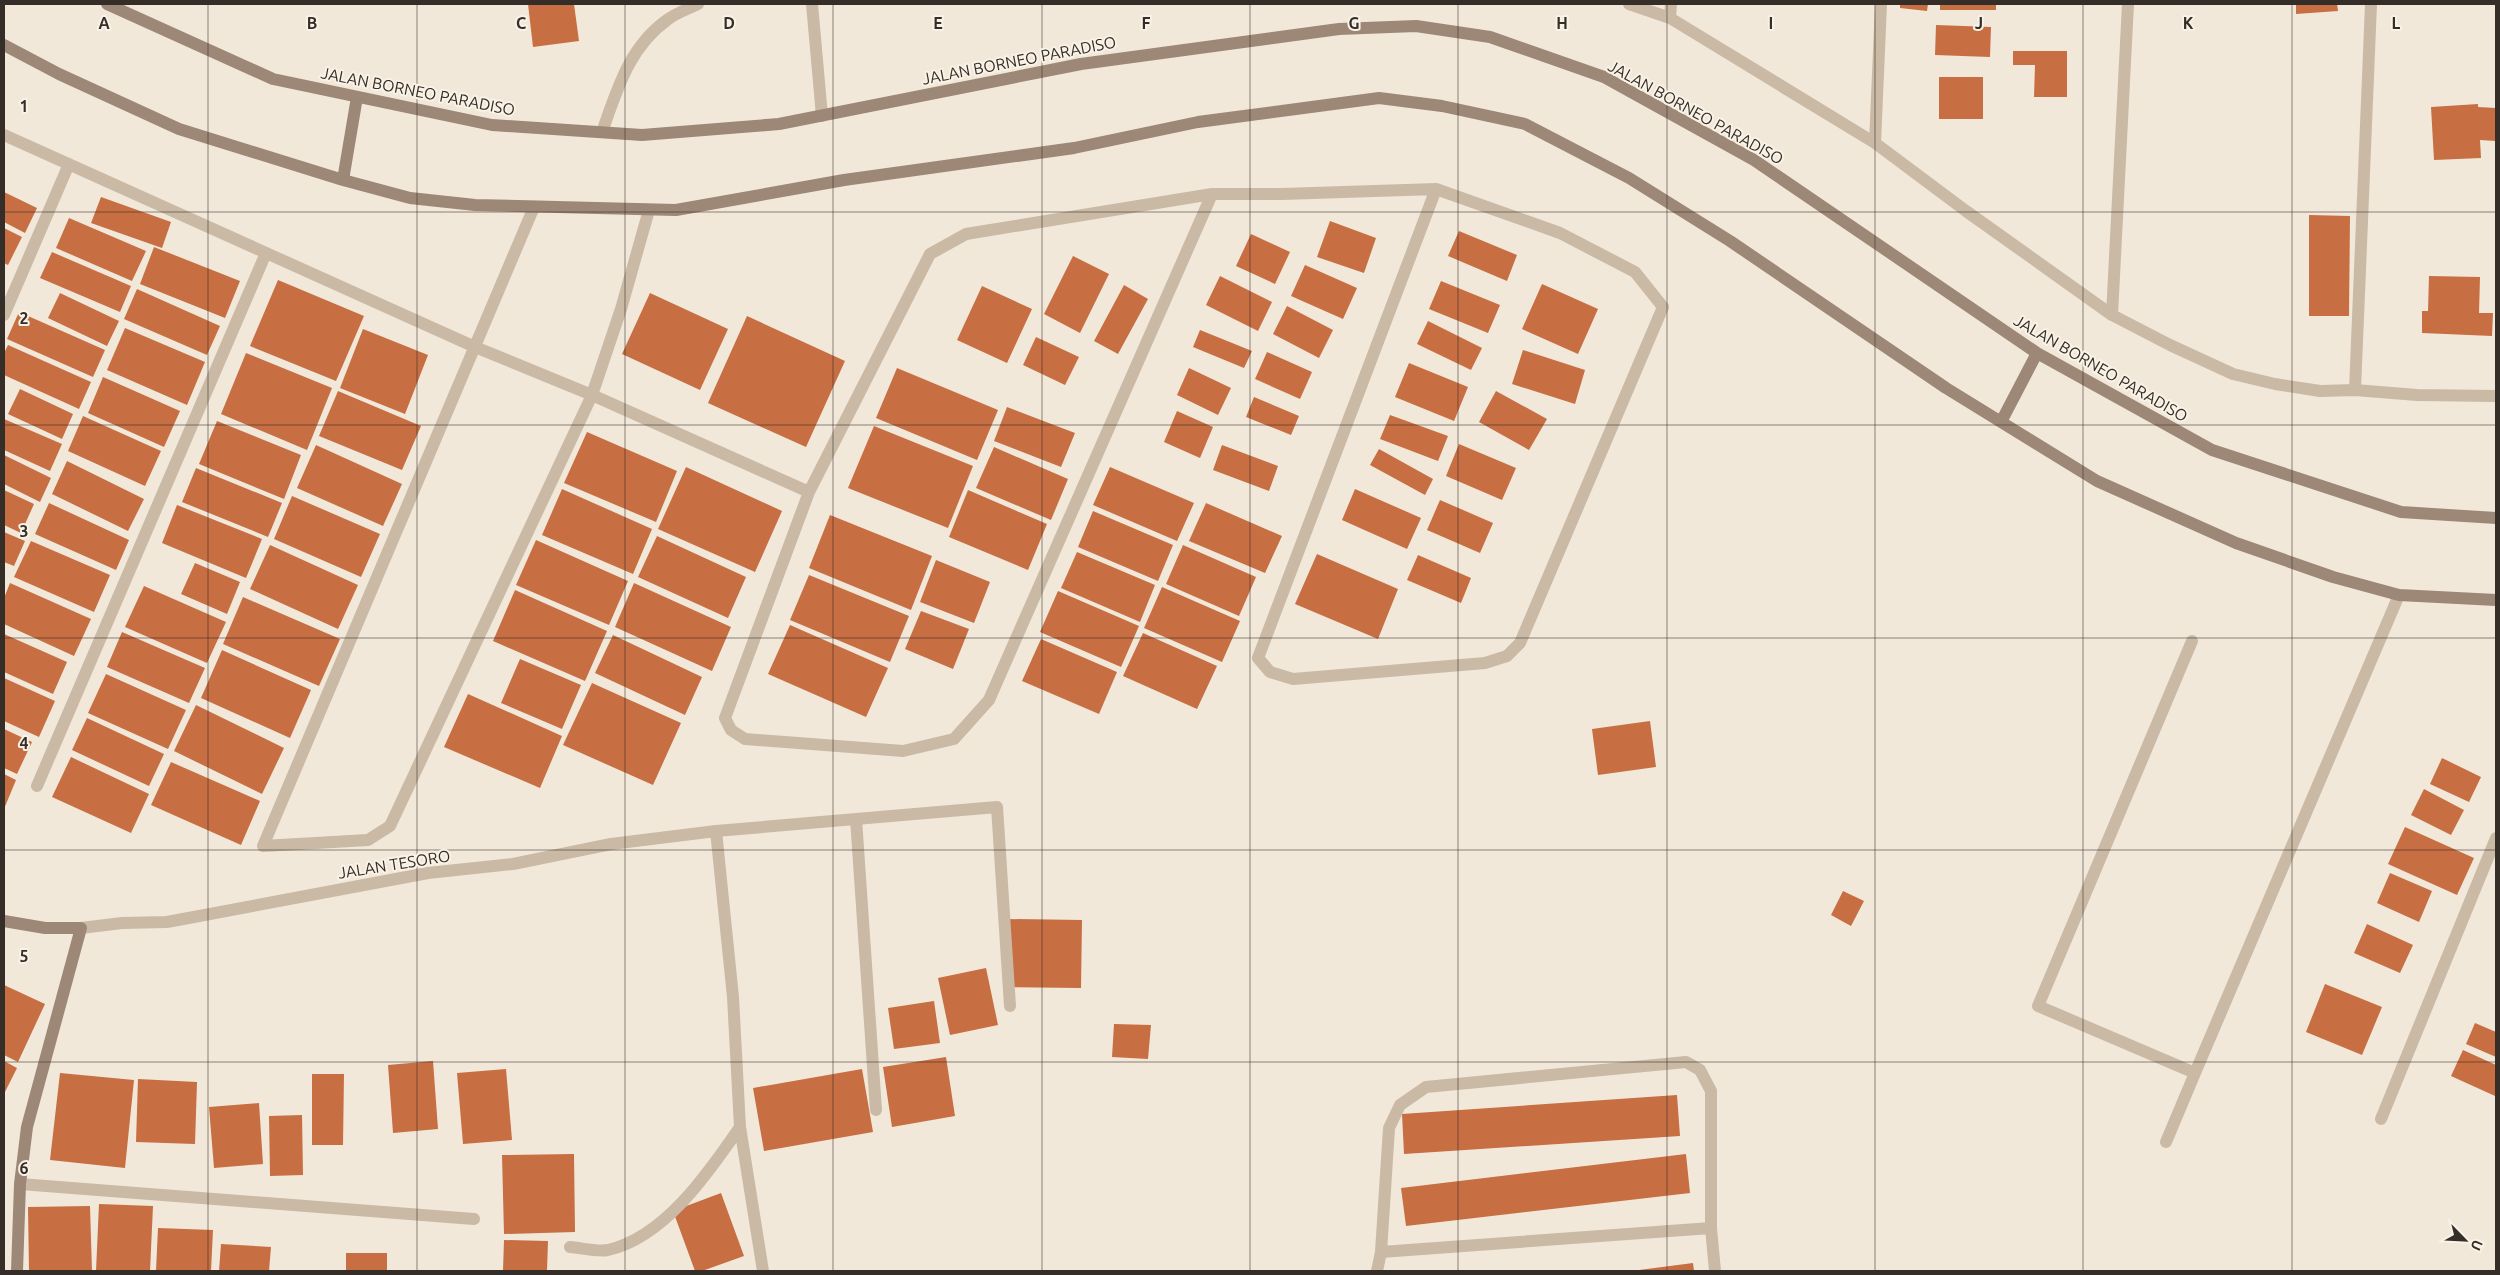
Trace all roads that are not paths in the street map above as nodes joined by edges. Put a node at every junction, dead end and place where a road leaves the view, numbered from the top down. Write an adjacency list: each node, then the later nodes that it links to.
1 (107, 4): 11 (street, JALAN BORNEO PARADISO)
2 (698, 4): 13 (street)
3 (812, 4): 12 (street)
4 (1629, 4): 9 (street)
5 (1671, 4): 9 (street)
6 (1881, 4): 15 (street)
7 (2128, 4): 24 (street)
8 (2371, 4): 27 (street)
9 (1670, 18): 15 (street)
10 (4, 45): 17 (street)
11 (357, 97): 13 (street, JALAN BORNEO PARADISO); 17 (street)
12 (822, 116): 13 (street, JALAN BORNEO PARADISO); 26 (street, JALAN BORNEO PARADISO)
13 (602, 132)
14 (4, 135): 16 (street)
15 (1875, 143): 24 (street)
16 (69, 164): 22 (street); 23 (street)
17 (344, 180): 20 (street)
18 (1436, 189): 18 (street); 19 (street)
19 (1212, 194): 31 (street); 31 (street)
20 (534, 207): 21 (street); 25 (street)
21 (649, 210): 28 (street); 30 (street)
22 (266, 253): 25 (street); 36 (street)
23 (4, 315)
24 (2112, 315): 27 (street)
25 (474, 347): 28 (street); 28 (street)
26 (2037, 353): 30 (street); 32 (street, JALAN BORNEO PARADISO)
27 (2355, 390): 29 (street)
28 (592, 395): 31 (street)
29 (2496, 396)
30 (2001, 422): 33 (street)
31 (809, 492)
32 (2496, 518)
33 (2399, 595): 34 (street); 43 (street)
34 (2496, 600)
35 (2192, 641): 43 (street)
36 (37, 786)
37 (856, 819): 38 (street, JALAN TESORO); 42 (street, JALAN TESORO); 44 (street)
38 (716, 831): 41 (street, JALAN TESORO); 46 (street)
39 (2496, 838): 45 (street)
40 (4, 921): 41 (street, JALAN TESORO)
41 (81, 928): 48 (street)
42 (1010, 1006)
43 (2195, 1072): 47 (street)
44 (876, 1110)
45 (2381, 1119)
46 (740, 1127): 51 (street); 54 (street)
47 (2166, 1142)
48 (20, 1184): 49 (street); 53 (street)
49 (474, 1219)
50 (1712, 1228): 52 (street); 52 (street); 56 (street)
51 (570, 1247)
52 (1381, 1252): 55 (street)
53 (16, 1271)
54 (763, 1271)
55 (1377, 1271)
56 (1715, 1271)

